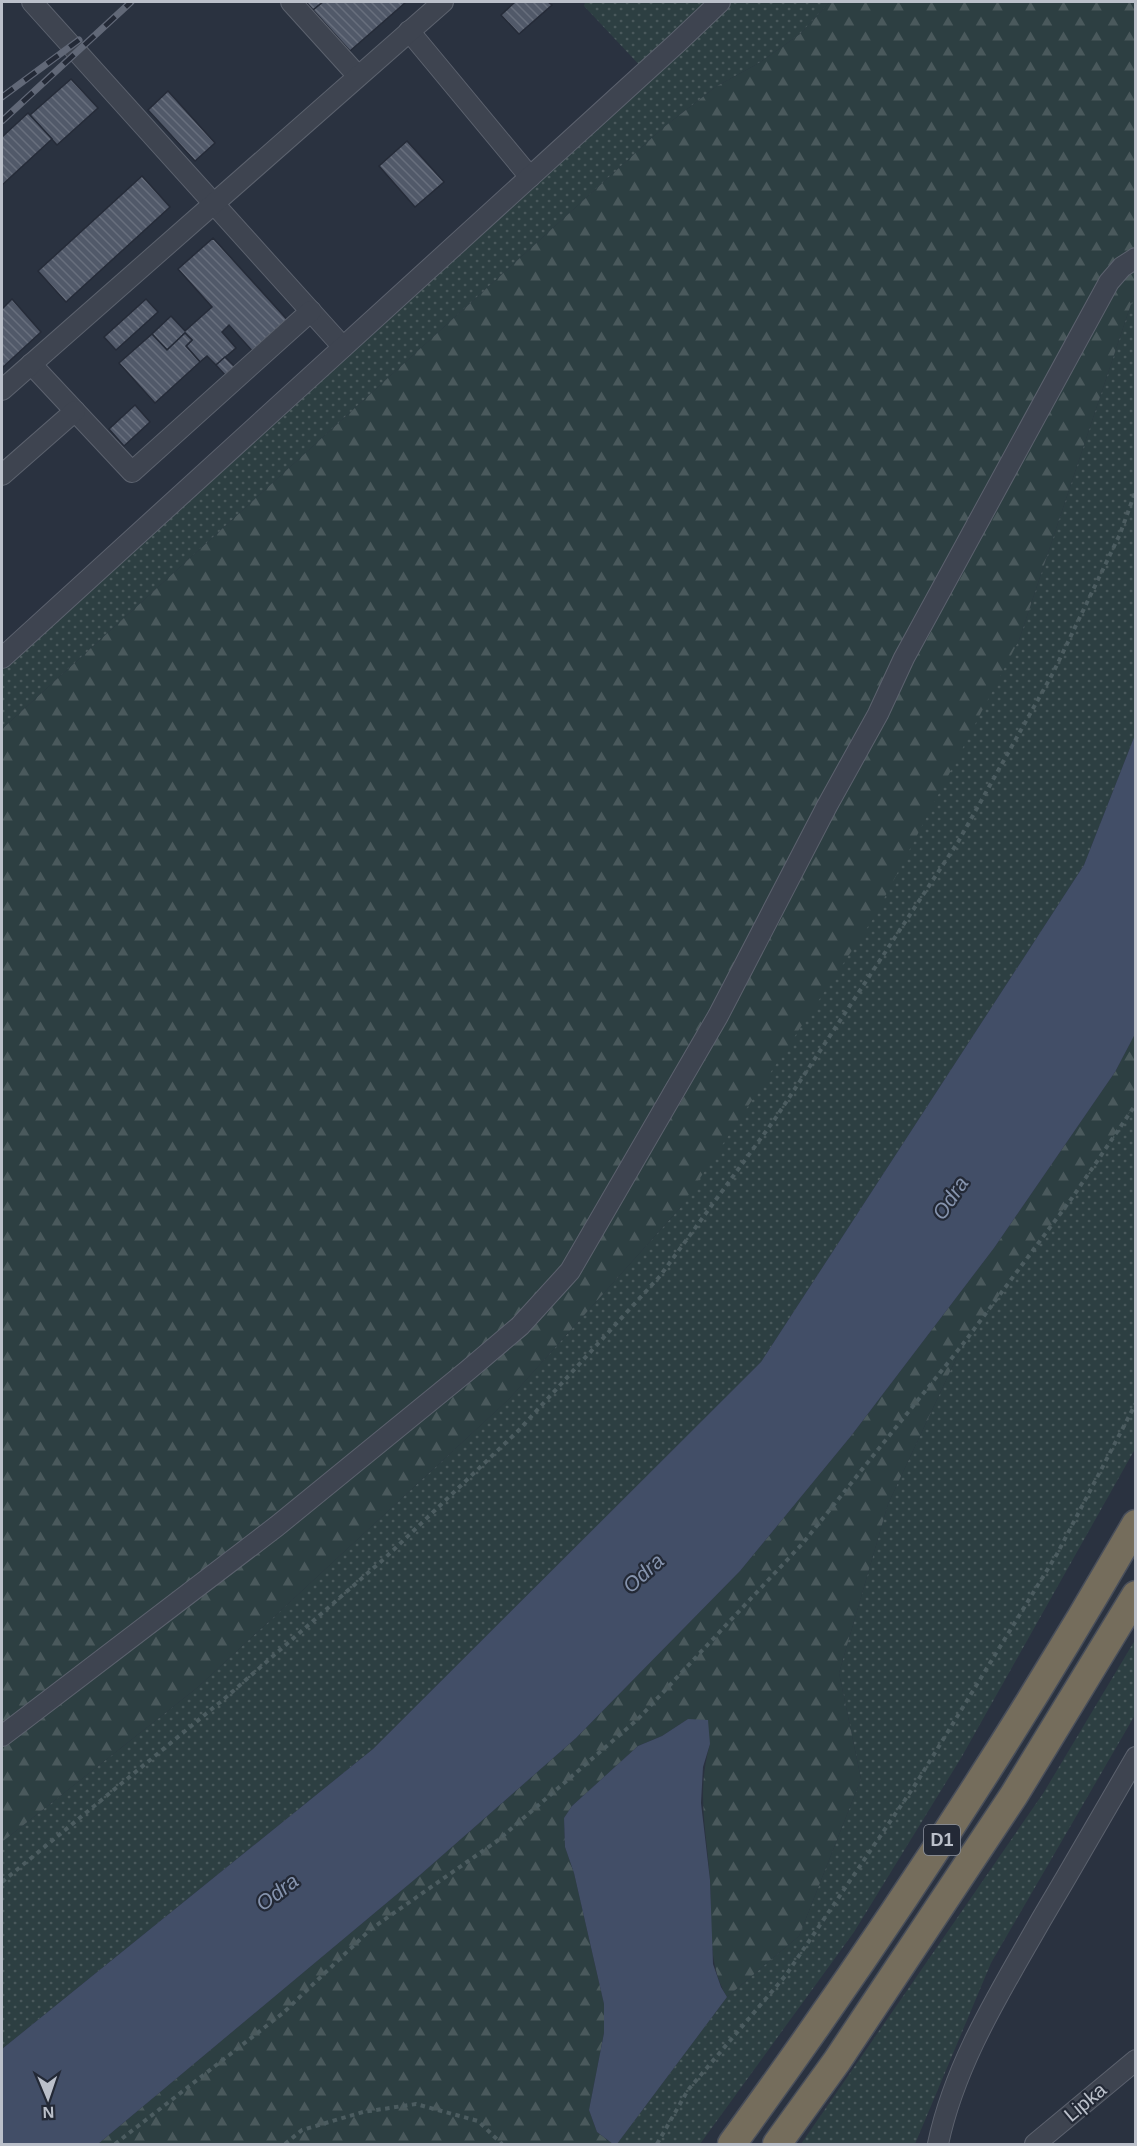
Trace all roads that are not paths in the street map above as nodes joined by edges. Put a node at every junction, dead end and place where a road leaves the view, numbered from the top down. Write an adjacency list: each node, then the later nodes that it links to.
1 (32, 2): 8 (street)
2 (291, 2): 6 (street)
3 (443, 2): 5 (street)
4 (720, 2): 7 (street)
5 (409, 31): 6 (street); 7 (street)
6 (357, 76): 8 (street)
7 (530, 177): 11 (street)
8 (213, 203): 10 (street); 12 (street)
9 (1136, 258): 19 (street)
10 (311, 311): 11 (street); 14 (street)
11 (343, 347): 16 (street)
12 (31, 364): 13 (street); 14 (street)
13 (2, 390)
14 (75, 411): 15 (street)
15 (2, 476)
16 (2, 658)
17 (1136, 1524): 22 (highway, D1)
18 (1136, 1595): 23 (highway, D1)
19 (2, 1736)
20 (1136, 1757): 24 (street)
21 (1136, 2060): 25 (street, Lipka)
22 (732, 2145)
23 (777, 2145)
24 (938, 2145)
25 (1035, 2145)

